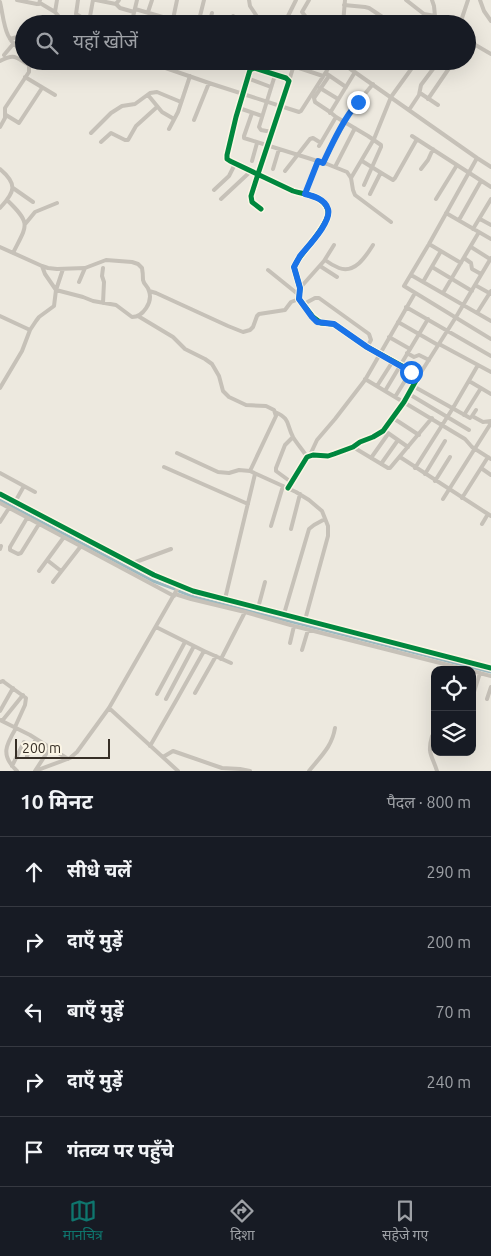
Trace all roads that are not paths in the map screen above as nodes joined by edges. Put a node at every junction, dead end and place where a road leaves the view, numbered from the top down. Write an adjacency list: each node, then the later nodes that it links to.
1 (17, 0): 18 (street)
2 (57, 0): 22 (street)
3 (78, 0): 25 (street)
4 (95, 0): 19 (street); 26 (street)
5 (137, 0): 21 (street)
6 (152, 0): 23 (street)
7 (177, 0): 29 (street)
8 (204, 0): 30 (street)
9 (249, 0): 31 (street)
10 (296, 0): 32 (street)
11 (309, 0): 33 (street)
12 (345, 0): 20 (street)
13 (406, 0): 36 (street)
14 (432, 0): 37 (street)
15 (468, 0): 38 (street)
16 (480, 0): 39 (street)
17 (0, 2): 41 (street)
18 (40, 2): 22 (street)
19 (118, 2): 21 (street)
20 (344, 5): 34 (street); 35 (street)
21 (134, 11): 23 (street); 27 (street)
22 (55, 12): 24 (street)
23 (148, 12): 28 (street)
24 (58, 15)
25 (78, 15)
26 (91, 15)
27 (133, 15)
28 (155, 15)
29 (174, 15)
30 (200, 15)
31 (256, 15)
32 (288, 15)
33 (304, 15)
34 (343, 15)
35 (380, 15)
36 (430, 15)
37 (436, 15)
38 (464, 15)
39 (491, 21)
40 (0, 29): 41 (street)
41 (7, 31): 43 (street)
42 (15, 38): 43 (street)
43 (10, 39): 44 (street)
44 (14, 43): 47 (street)
45 (476, 45): 46 (street)
46 (491, 54)
47 (4, 55): 48 (street)
48 (0, 60)
49 (29, 70): 64 (street)
50 (171, 70): 63 (street)
51 (250, 70): 65 (street)
52 (260, 70): 61 (street)
53 (292, 70): 66 (street)
54 (310, 70): 62 (street)
55 (328, 70): 62 (street)
56 (352, 70): 60 (street)
57 (410, 70): 77 (street)
58 (432, 70): 73 (street)
59 (448, 70): 79 (street)
60 (355, 72): 68 (street); 70 (street)
61 (275, 75): 66 (street); 69 (street)
62 (326, 75): 70 (street); 72 (street); 83 (street)
63 (190, 76): 67 (street); 80 (street)
64 (25, 78): 71 (street); 89 (street)
65 (247, 78): 69 (street); 74 (street)
66 (289, 81): 83 (street)
67 (209, 83): 74 (street); 93 (street)
68 (373, 84): 77 (street); 94 (street)
69 (271, 86): 81 (street)
70 (346, 87): 78 (street)
71 (42, 88): 75 (street); 89 (street)
72 (320, 88): 78 (street); 88 (street)
73 (420, 93): 79 (street); 86 (street)
74 (244, 94): 81 (street); 85 (street)
75 (55, 95)
76 (148, 95): 80 (street); 84 (street); 99 (street)
77 (391, 97): 86 (street); 101 (street)
78 (338, 99): 88 (street)
79 (428, 99): 82 (street)
80 (181, 102): 92 (street)
81 (266, 102): 83 (street); 90 (street)
82 (438, 105)
83 (280, 106): 98 (street)
84 (157, 107): 92 (street); 103 (street)
85 (239, 108): 87 (street); 114 (street)
86 (409, 110): 109 (street)
87 (252, 113): 90 (street); 104 (street)
88 (330, 113): 91 (street)
89 (6, 115): 95 (street)
90 (262, 116): 98 (street)
91 (336, 117): 94 (street); 108 (street)
92 (174, 119): 97 (street)
93 (194, 120)
94 (344, 122): 96 (street); 113 (street)
95 (0, 127)
96 (355, 128): 101 (street); 117 (street)
97 (169, 129)
98 (272, 132): 105 (street)
99 (91, 133)
100 (412, 136): 102 (street)
101 (374, 139): 110 (street); 116 (street)
102 (417, 139): 107 (street); 126 (street)
103 (101, 142)
104 (257, 143): 105 (street); 111 (street)
105 (267, 146): 106 (street); 125 (street)
106 (280, 149): 108 (street); 120 (street)
107 (433, 149): 115 (street); 121 (street)
108 (296, 154): 112 (street); 123 (street)
109 (477, 158): 118 (street); 124 (street)
110 (362, 160): 116 (street); 127 (street)
111 (252, 161)
112 (318, 161): 113 (street); 133 (street)
113 (323, 163): 117 (street)
114 (235, 164): 122 (street); 132 (street)
115 (457, 165): 124 (street); 136 (street)
116 (373, 166): 126 (street); 129 (street)
117 (335, 167): 127 (street)
118 (491, 167)
119 (0, 169): 131 (street)
120 (273, 169)
121 (421, 169)
122 (251, 171): 125 (street); 135 (street)
123 (285, 171)
124 (468, 172): 128 (street); 144 (street)
125 (258, 174): 133 (street); 142 (street)
126 (382, 174): 134 (street)
127 (351, 178): 148 (street)
128 (481, 181): 130 (street); 147 (street)
129 (364, 185)
130 (491, 186)
131 (13, 188): 137 (street); 139 (street)
132 (214, 190)
133 (305, 194): 180 (street)
134 (370, 194)
135 (221, 199)
136 (436, 199)
137 (7, 200): 141 (street); 149 (street)
138 (491, 200): 143 (street)
139 (33, 202)
140 (58, 203): 149 (street)
141 (0, 208)
142 (261, 209)
143 (485, 209): 145 (street); 146 (street)
144 (446, 213): 147 (street); 155 (street)
145 (491, 213)
146 (480, 219): 150 (street); 151 (street)
147 (458, 220): 151 (street)
148 (391, 222)
149 (26, 223): 160 (street)
150 (491, 226)
151 (473, 229): 152 (street)
152 (479, 232): 153 (street); 158 (street)
153 (490, 237)
154 (373, 244): 163 (street)
155 (429, 244): 159 (street); 174 (street)
156 (334, 246): 163 (street)
157 (0, 247): 160 (street)
158 (471, 247): 161 (street); 162 (street)
159 (441, 251): 164 (street); 168 (street)
160 (14, 253): 165 (street)
161 (464, 258): 164 (street); 173 (street)
162 (491, 258): 167 (street)
163 (324, 260): 166 (street)
164 (462, 263): 176 (street)
165 (42, 266): 171 (street); 181 (street)
166 (320, 266): 175 (street); 180 (street)
167 (489, 266): 173 (street)
168 (432, 267): 176 (street); 178 (street)
169 (85, 268): 171 (street); 177 (street); 182 (street)
170 (103, 268): 188 (street)
171 (63, 269): 181 (street)
172 (268, 270): 187 (street)
173 (482, 274): 179 (street)
174 (411, 275): 178 (street); 184 (street)
175 (338, 277)
176 (452, 279): 183 (street); 185 (street)
177 (79, 282)
178 (424, 282): 185 (street)
179 (475, 285): 183 (street); 186 (street)
180 (300, 288): 187 (street)
181 (56, 290): 188 (street); 199 (street)
182 (150, 291): 187 (street); 194 (street)
183 (472, 291): 190 (street)
184 (415, 293): 191 (street); 195 (street)
185 (443, 293): 190 (street)
186 (491, 293): 192 (street)
187 (299, 297): 189 (street)
188 (103, 303): 194 (street)
189 (302, 305): 205 (street); 205 (street)
190 (463, 305): 192 (street); 195 (street)
191 (406, 307): 196 (street); 198 (street)
192 (478, 313): 197 (street)
193 (0, 316): 199 (street)
194 (138, 316): 229 (street)
195 (456, 317): 200 (street); 203 (street)
196 (428, 319): 200 (street); 201 (street)
197 (491, 321)
198 (398, 322): 201 (street); 202 (street)
199 (30, 330): 220 (street)
200 (447, 331): 204 (street); 208 (street)
201 (418, 334): 204 (street); 206 (street)
202 (389, 337): 206 (street); 207 (street)
203 (491, 339)
204 (439, 344): 209 (street); 212 (street)
205 (367, 347): 207 (street)
206 (408, 351): 209 (street); 211 (street)
207 (380, 353): 210 (street); 216 (street)
208 (491, 356)
209 (429, 360): 215 (street)
210 (393, 361): 211 (street); 218 (street)
211 (400, 365): 213 (street); 222 (street)
212 (478, 365): 214 (street); 217 (street)
213 (411, 372): 215 (street); 225 (street)
214 (491, 372)
215 (418, 377): 219 (street)
216 (365, 379): 218 (street); 248 (street)
217 (469, 381): 221 (street); 227 (street)
218 (377, 386): 222 (street)
219 (413, 386): 223 (street); 227 (street)
220 (0, 388)
221 (481, 388): 224 (street); 230 (street)
222 (385, 392): 225 (street)
223 (409, 394): 226 (street); 231 (street)
224 (491, 394)
225 (396, 397): 226 (street)
226 (404, 402): 232 (street); 233 (street)
227 (453, 408): 230 (street); 231 (street)
228 (476, 410): 235 (street)
229 (275, 412): 241 (street); 257 (street)
230 (464, 415): 234 (street)
231 (447, 417): 236 (street); 238 (street)
232 (393, 418): 237 (street); 240 (street)
233 (432, 418): 236 (street); 240 (street)
234 (470, 418)
235 (491, 422): 246 (street)
236 (442, 425): 246 (street); 255 (street)
237 (384, 430): 239 (street); 244 (street)
238 (469, 430)
239 (388, 434): 242 (street); 252 (street)
240 (419, 434): 245 (street)
241 (293, 437): 248 (street); 263 (street)
242 (398, 440): 245 (street); 253 (street)
243 (445, 441): 260 (street)
244 (353, 447): 248 (street); 252 (street)
245 (408, 447): 249 (street)
246 (475, 449): 251 (street); 266 (street)
247 (177, 452): 257 (street)
248 (309, 456): 263 (street)
249 (400, 457): 253 (street); 255 (street)
250 (450, 457): 262 (street)
251 (490, 457): 256 (street)
252 (371, 458): 253 (street)
253 (380, 464)
254 (164, 467): 274 (street)
255 (415, 468): 260 (street)
256 (481, 468): 261 (street); 270 (street)
257 (250, 471): 259 (street)
258 (0, 473): 264 (street)
259 (255, 474): 265 (street); 274 (street)
260 (425, 474): 262 (street)
261 (491, 474)
262 (435, 481): 266 (street)
263 (291, 482): 265 (street)
264 (24, 486): 267 (street); 272 (street)
265 (286, 487): 269 (street); 282 (street)
266 (449, 490): 270 (street); 271 (street)
267 (36, 492)
268 (0, 494): 272 (street)
269 (300, 494): 278 (street); 283 (street)
270 (462, 498): 276 (street)
271 (444, 499)
272 (15, 502): 288 (street)
273 (0, 503): 275 (street)
274 (248, 504): 294 (street)
275 (9, 508): 277 (street); 279 (street)
276 (490, 514): 281 (street)
277 (27, 518): 280 (street); 280 (street)
278 (325, 519): 297 (street); 298 (street)
279 (0, 522)
280 (39, 524): 284 (street)
281 (482, 524)
282 (271, 526)
283 (291, 529)
284 (64, 537): 285 (street); 287 (street)
285 (81, 546): 290 (street); 293 (street)
286 (171, 548): 288 (street)
287 (47, 560): 289 (street); 290 (street)
288 (133, 563): 293 (street)
289 (39, 571)
290 (61, 571): 291 (street)
291 (53, 582)
292 (265, 582): 295 (street)
293 (176, 591): 294 (street); 296 (street); 300 (street)
294 (225, 599): 295 (street)
295 (258, 608): 297 (street)
296 (245, 612): 299 (street); 308 (street)
297 (284, 614): 298 (street)
298 (306, 620): 311 (street)
299 (294, 626): 301 (street); 303 (street)
300 (156, 627): 302 (street); 326 (street)
301 (308, 630): 305 (street); 310 (street)
302 (185, 642): 304 (street); 320 (street)
303 (290, 644)
304 (194, 646): 306 (street); 322 (street)
305 (302, 650)
306 (204, 651): 307 (street); 334 (street)
307 (216, 656): 308 (street); 319 (street)
308 (221, 659): 309 (street)
309 (231, 663)
310 (451, 666)
311 (491, 668)
312 (476, 672): 313 (street)
313 (480, 673): 314 (street); 316 (street)
314 (491, 676)
315 (0, 682): 318 (street)
316 (476, 686)
317 (491, 687): 323 (street)
318 (13, 688): 321 (street); 325 (street)
319 (195, 693)
320 (157, 694)
321 (23, 695): 328 (street); 329 (street)
322 (166, 699)
323 (487, 699)
324 (0, 700): 325 (street)
325 (5, 703): 327 (street)
326 (109, 708): 334 (street); 338 (street)
327 (0, 711)
328 (0, 721): 329 (street)
329 (16, 727): 331 (street); 339 (street)
330 (335, 728): 344 (street)
331 (36, 739): 335 (street); 336 (street)
332 (431, 740): 345 (street)
333 (24, 742): 339 (street)
334 (150, 746): 337 (street)
335 (50, 748): 338 (street); 341 (street)
336 (27, 756)
337 (163, 757): 342 (street); 343 (street)
338 (68, 759): 341 (street)
339 (12, 766): 340 (street)
340 (16, 771)
341 (35, 771)
342 (178, 771)
343 (250, 771)
344 (309, 771)
345 (437, 771)

